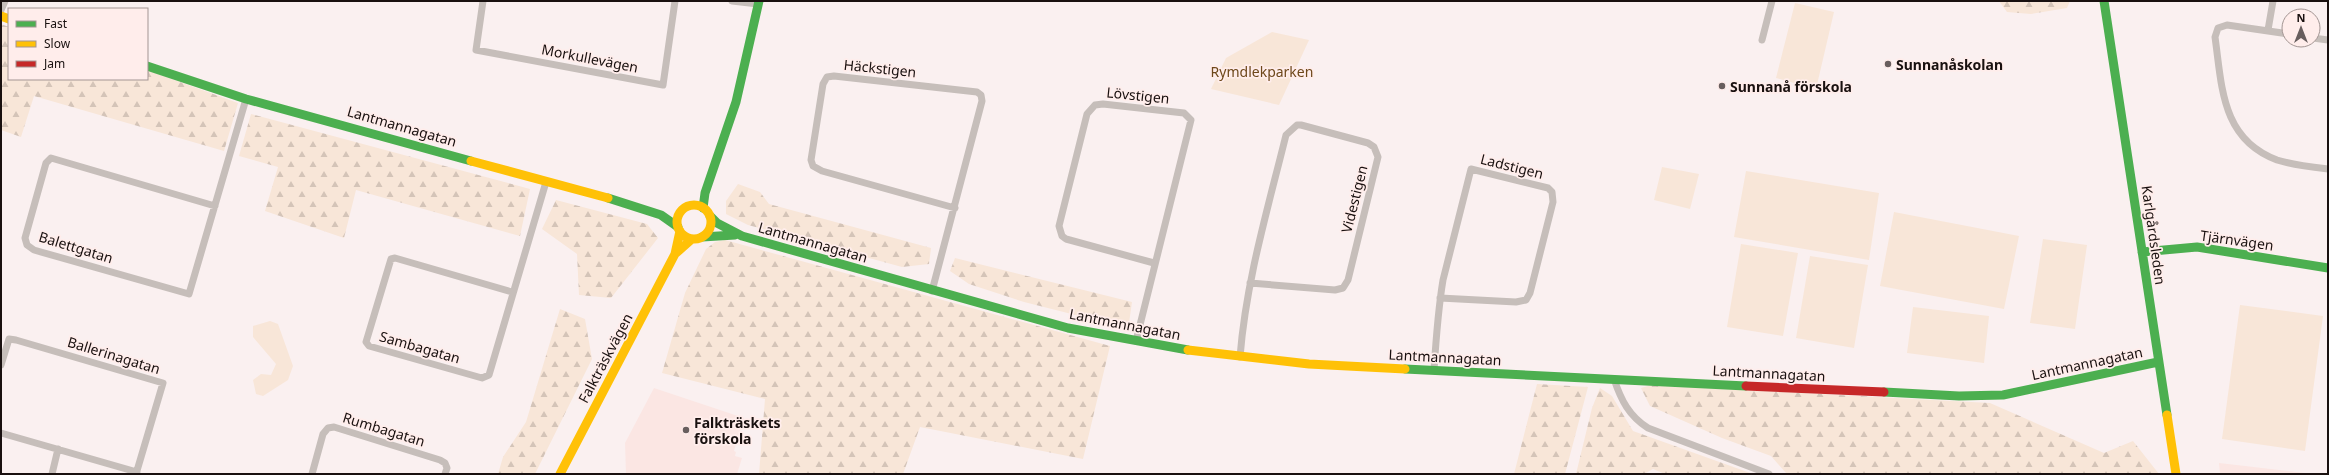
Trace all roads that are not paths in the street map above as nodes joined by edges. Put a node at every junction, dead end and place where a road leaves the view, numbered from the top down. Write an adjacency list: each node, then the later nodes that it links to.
1 (5, 1): 9 (street)
2 (483, 1): 3 (street, Morkullevägen)
3 (675, 1)
4 (732, 1): 8 (street)
5 (1772, 1): 12 (street)
6 (2104, 1): 29 (street, Karlgårdsleden)
7 (2273, 1): 10 (street)
8 (758, 3): 17 (street)
9 (1, 10)
10 (2268, 30): 11 (street); 15 (street)
11 (2281, 32)
12 (1762, 40)
13 (148, 66): 14 (street, Lantmannagatan)
14 (246, 99): 16 (street, Lantmannagatan); 19 (street, Balettgatan)
15 (2328, 169)
16 (546, 182): 23 (street, Lantmannagatan); 35 (street)
17 (705, 193): 18 (street); 21 (street)
18 (693, 205): 20 (street); 21 (street)
19 (215, 206): 19 (street, Balettgatan)
20 (684, 208): 23 (street, Lantmannagatan); 25 (street)
21 (703, 208): 24 (street)
22 (955, 208): 22 (street, Häckstigen); 34 (street, Häckstigen)
23 (651, 211): 25 (street, Lantmannagatan)
24 (710, 216): 26 (street, Lantmannagatan); 27 (street)
25 (679, 229): 28 (street); 30 (street)
26 (742, 236): 27 (street, Lantmannagatan); 34 (street, Lantmannagatan)
27 (701, 237): 28 (street)
28 (692, 239): 30 (street)
29 (2142, 252): 32 (street, Tjärnvägen); 39 (street, Karlgårdsleden)
30 (675, 254): 49 (street, Falkträskvägen)
31 (1154, 264): 31 (street, Lövstigen); 37 (street, Lövstigen)
32 (2328, 268)
33 (1250, 283): 33 (street, Videstigen); 38 (street, Videstigen)
34 (932, 291): 37 (street, Lantmannagatan)
35 (512, 292): 35 (street, Sambagatan)
36 (1440, 298): 36 (street, Ladstigen); 41 (street, Ladstigen)
37 (1136, 340): 38 (street, Lantmannagatan)
38 (1240, 357): 41 (street, Lantmannagatan)
39 (2158, 362): 42 (street, Lantmannagatan); 51 (street, Karlgårdsleden)
40 (1, 365): 45 (street, Ballerinagatan)
41 (1434, 370): 42 (street, Lantmannagatan)
42 (1614, 379): 50 (street)
43 (1, 433): 44 (street, Ballerinagatan)
44 (58, 449): 45 (street, Ballerinagatan); 46 (street)
45 (136, 473)
46 (52, 474)
47 (312, 474): 48 (street, Rumbagatan)
48 (445, 474)
49 (560, 474)
50 (1769, 474)
51 (2176, 474)

